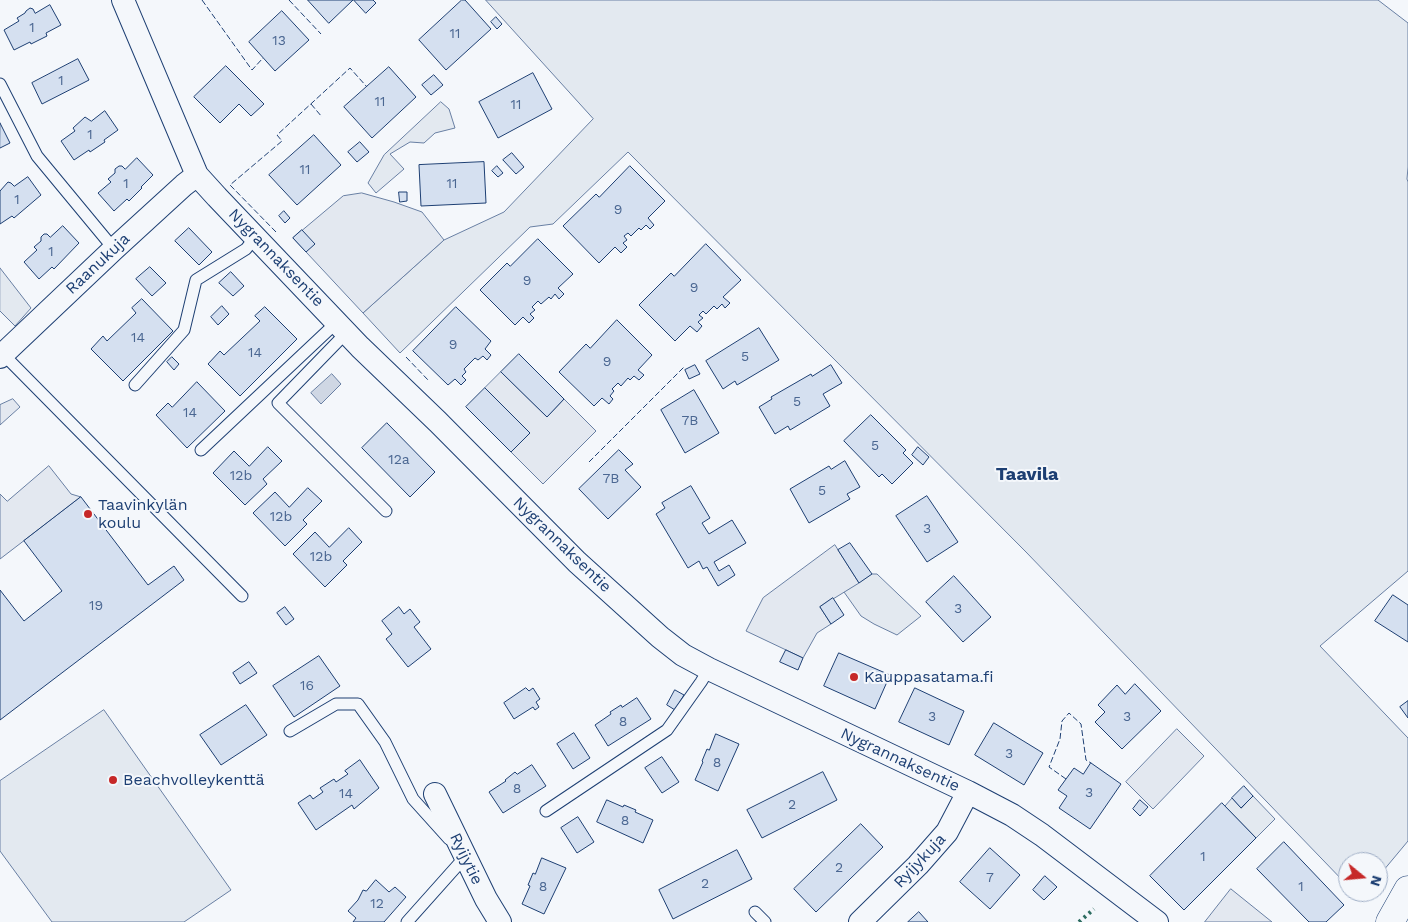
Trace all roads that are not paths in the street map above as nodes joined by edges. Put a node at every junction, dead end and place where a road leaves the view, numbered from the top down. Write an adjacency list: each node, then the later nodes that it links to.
1 (123, 0): 3 (street, Nygrannaksentie)
2 (0, 84): 5 (lane)
3 (198, 174): 4 (street, Nygrannaksentie); 5 (street, Raanukuja)
4 (256, 236): 6 (street, Nygrannaksentie); 8 (lane)
5 (114, 249): 7 (street, Raanukuja)
6 (342, 327): 9 (lane); 10 (lane); 12 (street, Nygrannaksentie)
7 (2, 355): 11 (lane)
8 (135, 384)
9 (201, 450)
10 (386, 511)
11 (242, 596)
12 (708, 669): 14 (street, Nygrannaksentie); 16 (lane)
13 (290, 731): 17 (lane)
14 (968, 792): 23 (street, Ryijykuja); 24 (street, Nygrannaksentie)
15 (435, 794): 17 (street, Ryijytie)
16 (546, 811)
17 (465, 857): 20 (lane); 21 (street, Ryijytie)
18 (1408, 890): 25 (street)
19 (755, 912): 22 (lane)
20 (407, 922)
21 (500, 922)
22 (765, 922)
23 (860, 922)
24 (1157, 922)
25 (1390, 922)

